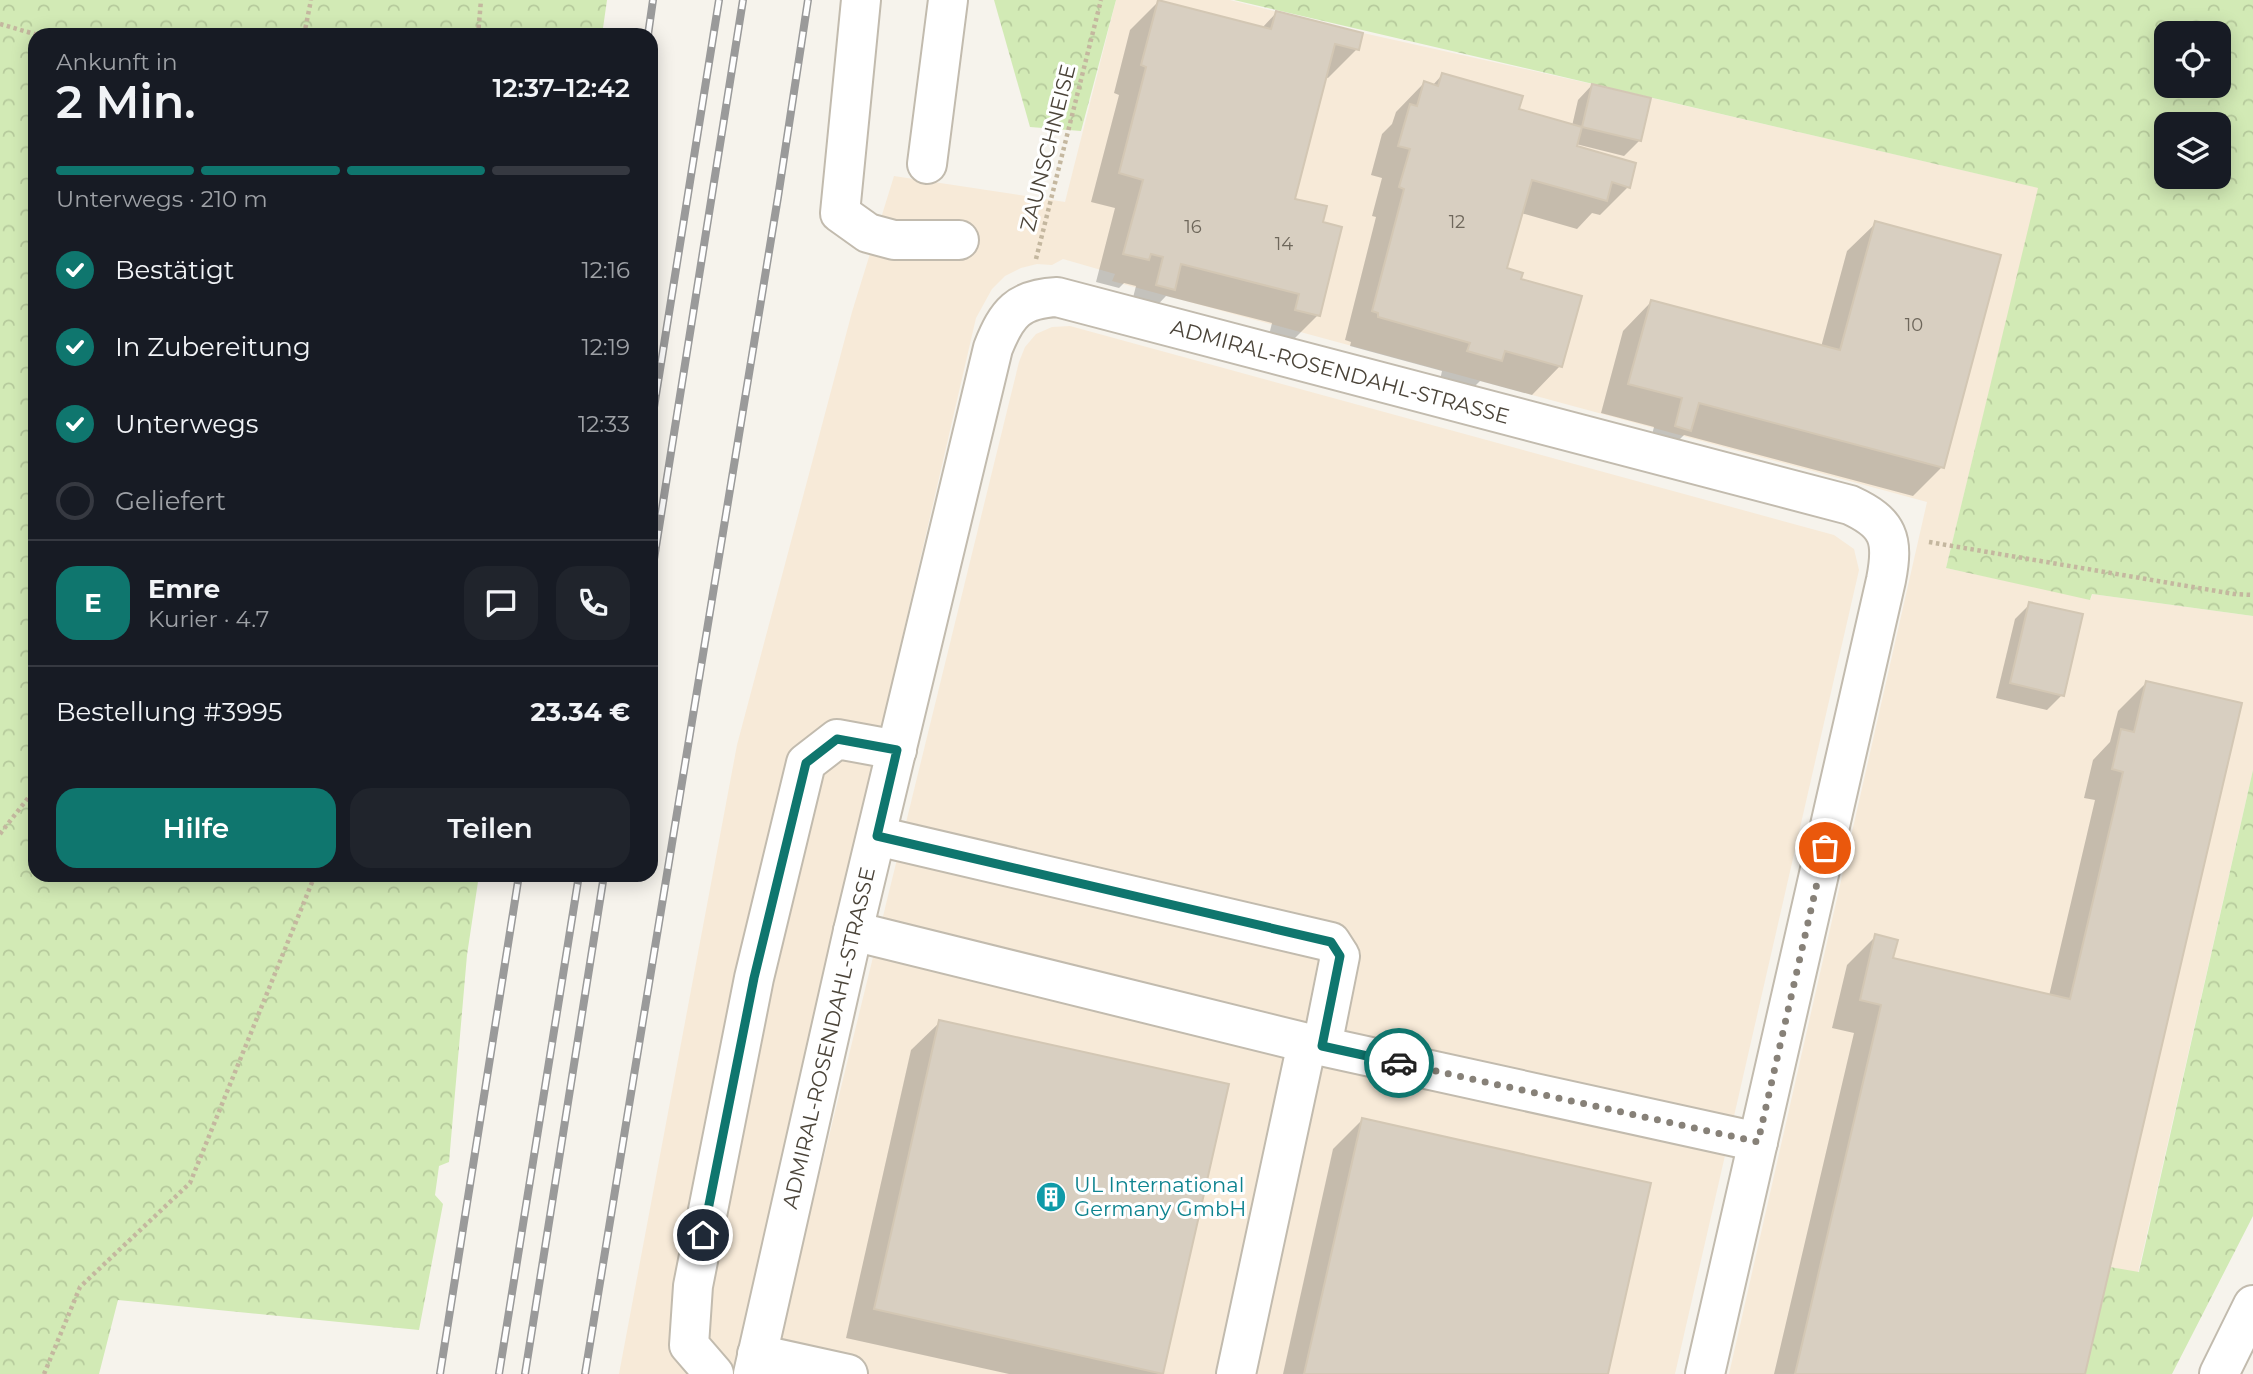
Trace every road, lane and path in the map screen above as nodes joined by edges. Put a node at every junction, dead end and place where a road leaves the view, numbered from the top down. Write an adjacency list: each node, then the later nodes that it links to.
1 (481, 0): 8 (path)
2 (861, 0): 11 (street)
3 (948, 0): 10 (street)
4 (1101, 0): 12 (path, ZAUNSCHNEISE)
5 (312, 2): 7 (path)
6 (0, 23): 9 (path)
7 (306, 28)
8 (479, 28)
9 (28, 32)
10 (927, 164)
11 (959, 240)
12 (1023, 303): 13 (street, ADMIRAL-ROSENDAHL-STRASSE); 15 (street, ADMIRAL-ROSENDAHL-STRASSE)
13 (1887, 535): 14 (path); 22 (street)
14 (2253, 595)
15 (897, 750): 18 (street, ADMIRAL-ROSENDAHL-STRASSE); 26 (street)
16 (28, 798): 17 (path)
17 (0, 834)
18 (877, 836): 20 (street, ADMIRAL-ROSENDAHL-STRASSE); 21 (street)
19 (312, 882): 25 (path)
20 (853, 931): 21 (street); 24 (street, ADMIRAL-ROSENDAHL-STRASSE)
21 (1315, 1044): 22 (street); 28 (street)
22 (1758, 1142): 29 (street)
23 (2253, 1305): 30 (street)
24 (755, 1364): 27 (street)
25 (44, 1374)
26 (714, 1374)
27 (848, 1374)
28 (1236, 1374)
29 (1705, 1374)
30 (2219, 1374)

